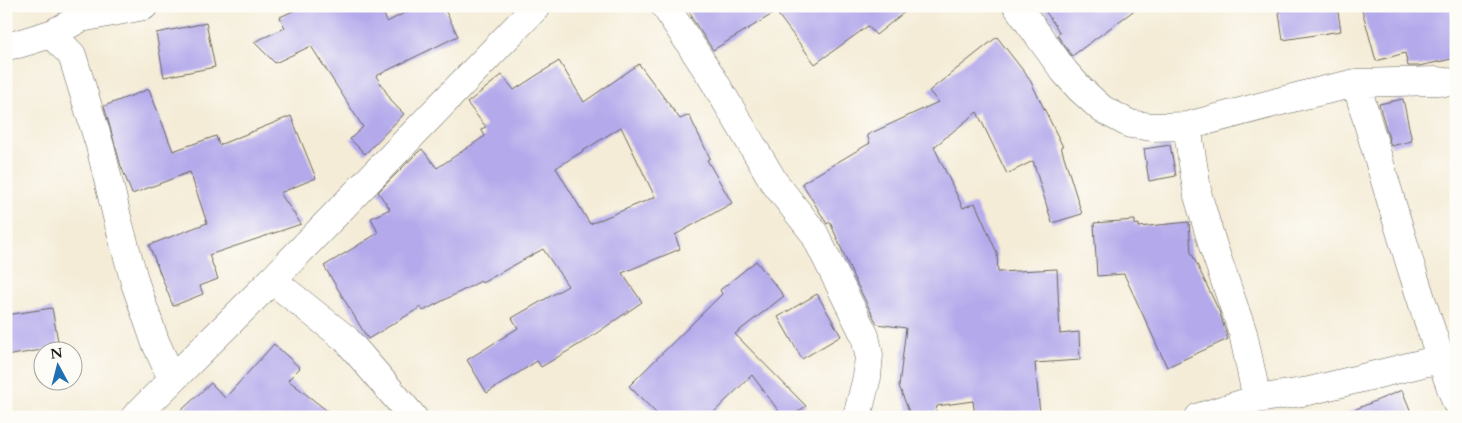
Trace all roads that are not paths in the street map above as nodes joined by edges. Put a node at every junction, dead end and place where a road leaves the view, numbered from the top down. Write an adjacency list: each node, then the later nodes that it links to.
1 (144, 6): 5 (street)
2 (665, 6): 17 (street)
3 (1016, 6): 9 (street)
4 (524, 12): 10 (street)
5 (51, 34): 6 (street); 12 (street)
6 (6, 46)
7 (1356, 83): 8 (street); 9 (street); 11 (street)
8 (1456, 83)
9 (1186, 126): 13 (street)
10 (272, 280): 12 (street); 16 (street)
11 (1440, 359): 13 (street); 14 (street)
12 (172, 379): 15 (street)
13 (1257, 399): 18 (street)
14 (1456, 402)
15 (135, 417)
16 (413, 417)
17 (857, 417)
18 (1199, 417)

